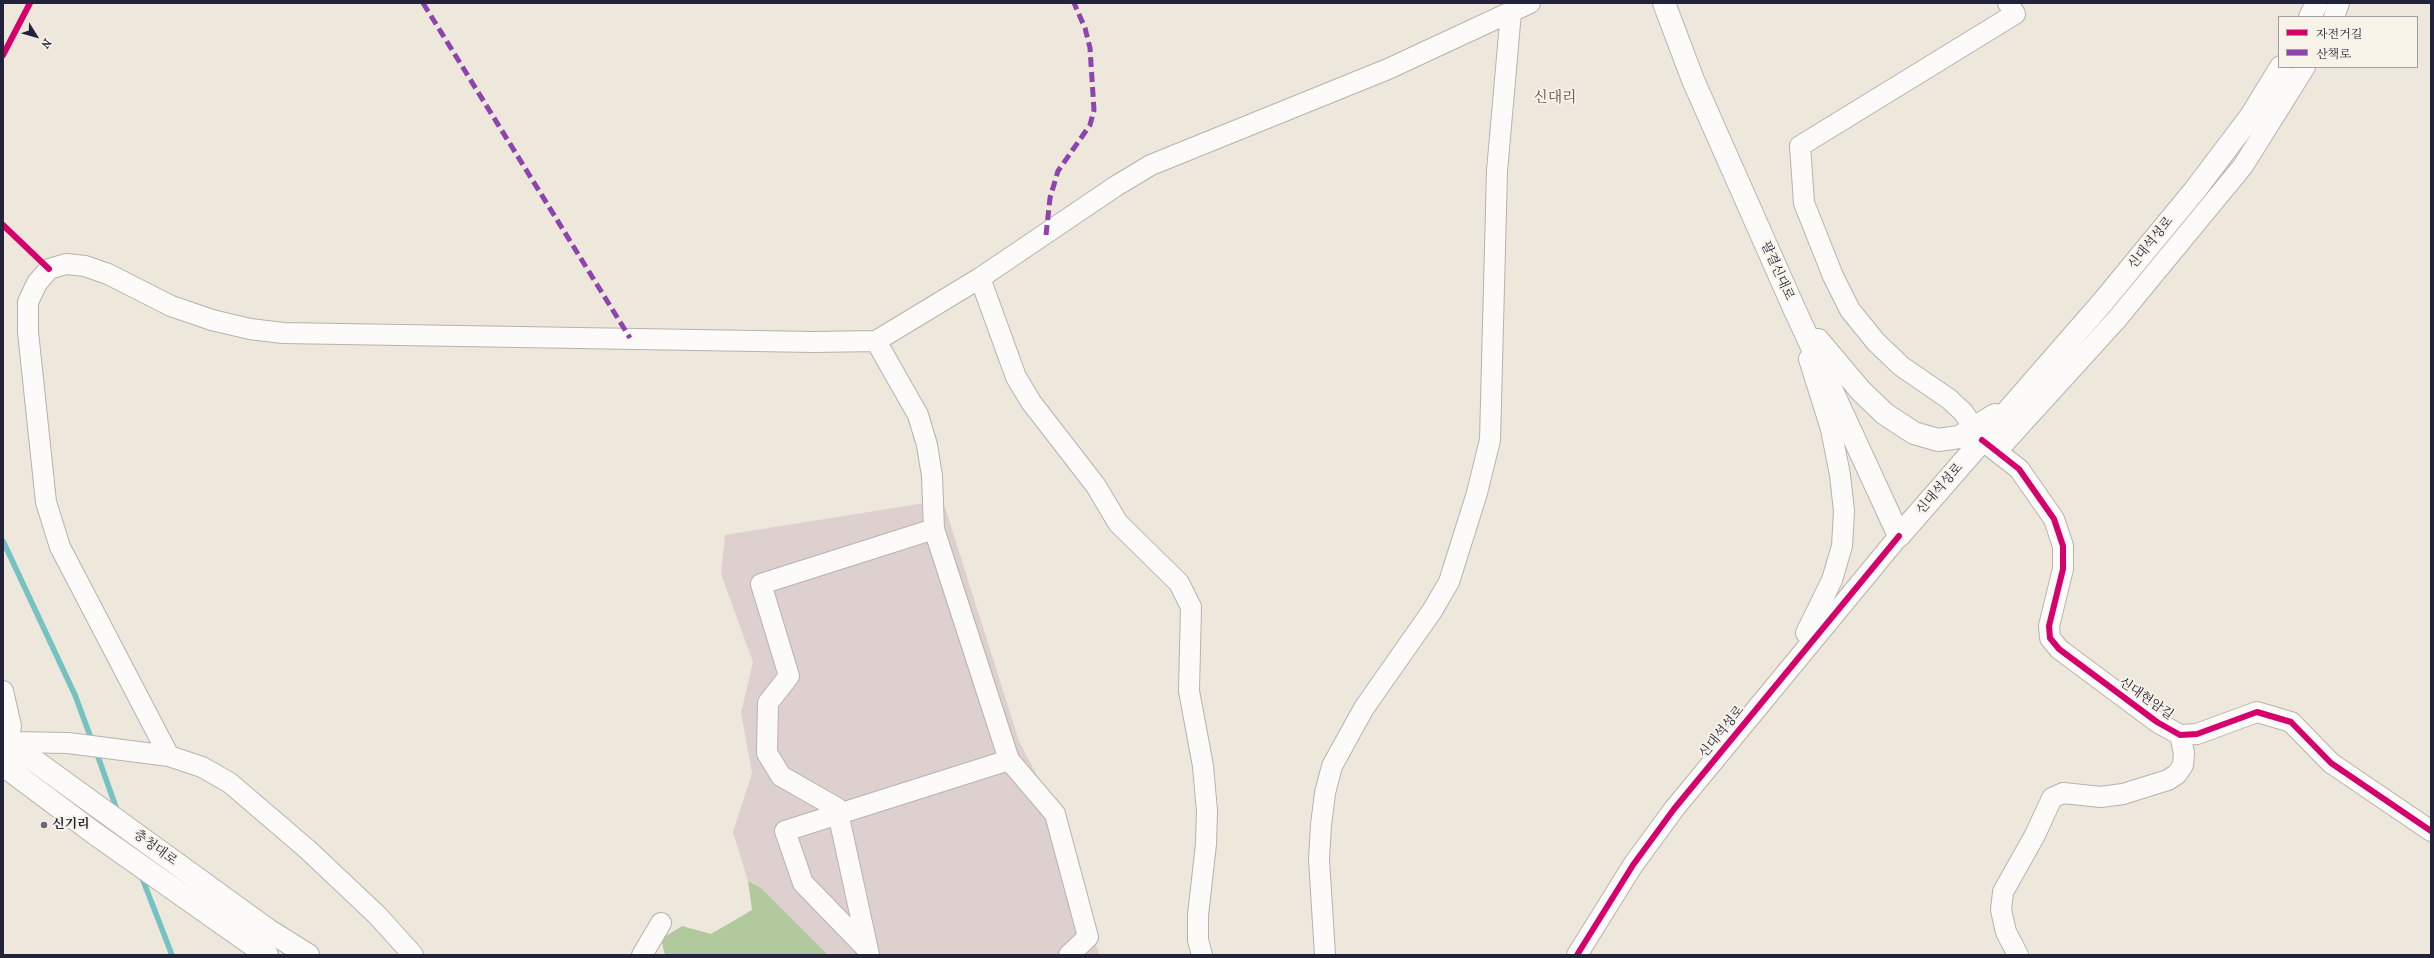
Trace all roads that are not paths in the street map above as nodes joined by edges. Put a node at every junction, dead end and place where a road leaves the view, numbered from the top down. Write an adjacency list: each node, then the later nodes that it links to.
1 (1530, 3): 6 (street)
2 (1664, 3): 12 (main road, 팔결신대로)
3 (2008, 3): 14 (street, 신대현암길)
4 (2318, 3): 7 (main road)
5 (2339, 3): 8 (street)
6 (1511, 12): 11 (street); 34 (street)
7 (2311, 16)
8 (2334, 16)
9 (2280, 68): 14 (main road, 신대석성로)
10 (2304, 68): 14 (street)
11 (980, 278): 13 (street); 33 (street)
12 (1793, 306): 14 (main road); 16 (main road, 팔결신대로); 17 (street)
13 (876, 341): 15 (street); 21 (street)
14 (1985, 440): 16 (main road, 신대석성로); 19 (street, 신대현암길)
15 (934, 529): 22 (street); 24 (street)
16 (1899, 536): 17 (street, 신대석성로)
17 (1780, 679): 35 (street, 신대석성로)
18 (3, 691): 20 (street)
19 (2180, 735): 25 (street, 신대현암길); 36 (street)
20 (5, 745): 21 (street); 29 (main road, 충청대로)
21 (169, 756): 30 (street)
22 (1009, 760): 24 (street); 32 (street)
23 (3, 765): 28 (main road, 충청대로)
24 (838, 814): 27 (street); 27 (street)
25 (2431, 831)
26 (661, 923): 31 (street)
27 (868, 952)
28 (264, 954)
29 (308, 955)
30 (413, 955)
31 (642, 955)
32 (1069, 955)
33 (1202, 955)
34 (1325, 955)
35 (1577, 955)
36 (2018, 955)

